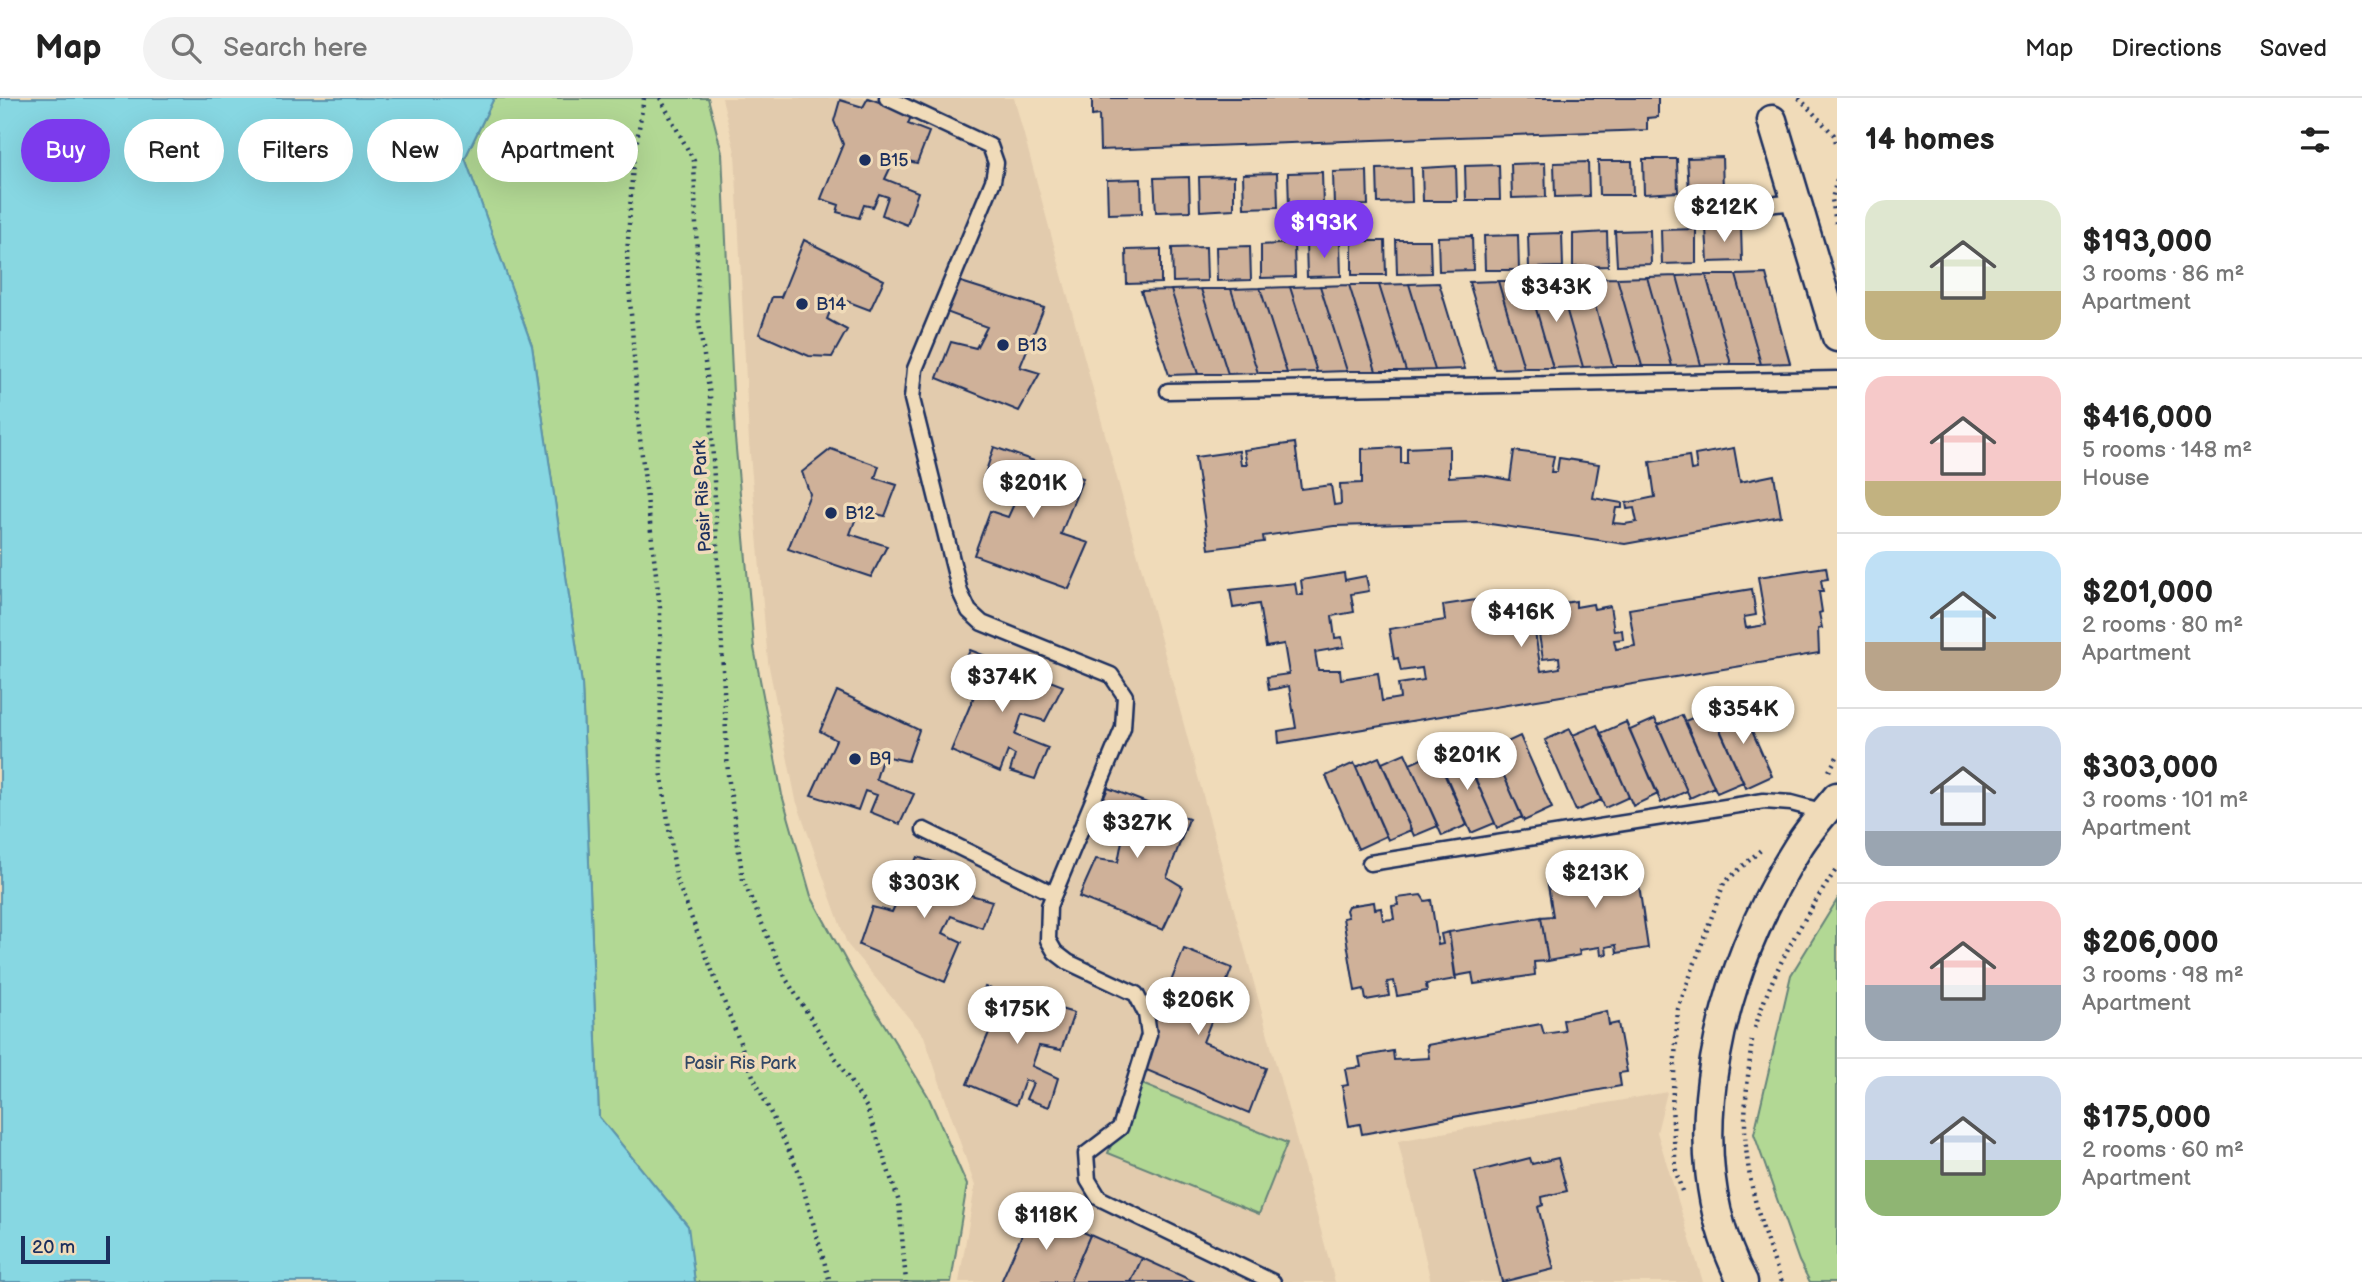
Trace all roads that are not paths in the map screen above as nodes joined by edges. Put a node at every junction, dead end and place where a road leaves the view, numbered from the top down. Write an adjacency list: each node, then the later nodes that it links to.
1 (887, 98): 11 (lane)
2 (1772, 120): 3 (street)
3 (1795, 202): 4 (lane); 5 (street)
4 (1749, 207)
5 (1837, 337)
6 (1837, 379): 7 (lane)
7 (1168, 391)
8 (1831, 804): 10 (lane); 13 (street)
9 (924, 830): 11 (lane)
10 (1370, 863)
11 (1054, 894): 12 (lane)
12 (1273, 1282)
13 (1743, 1282)

